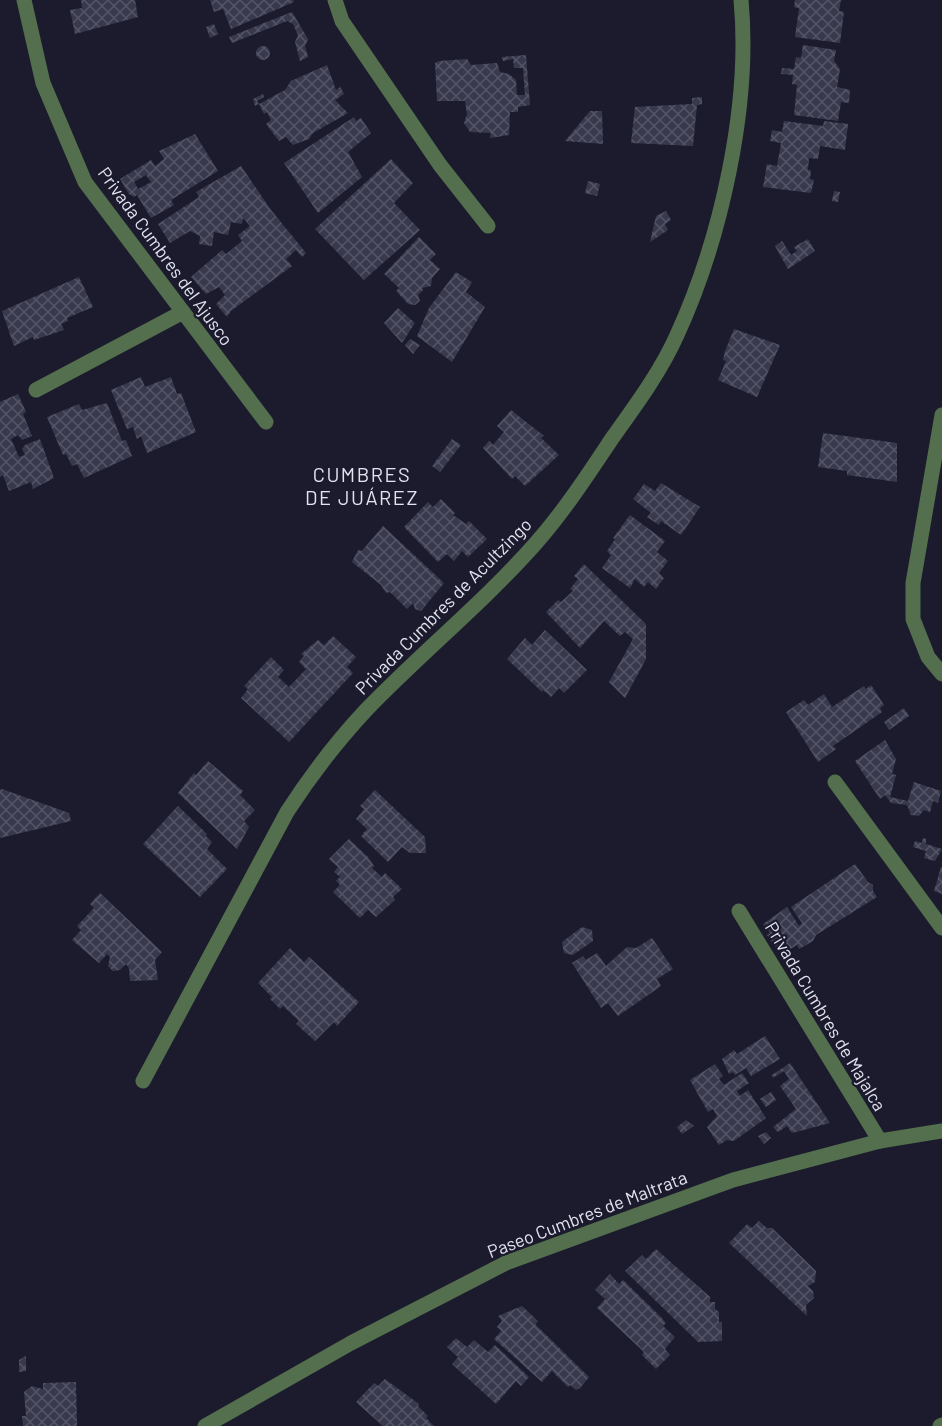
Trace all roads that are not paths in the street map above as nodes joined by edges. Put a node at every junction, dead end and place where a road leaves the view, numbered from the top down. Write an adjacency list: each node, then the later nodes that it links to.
1 (24, 0): 5 (street, Privada Cumbres del Ajusco)
2 (335, 0): 4 (street)
3 (741, 0): 13 (street, Privada Cumbres de Acultzingo)
4 (488, 226)
5 (183, 312): 6 (street); 8 (street, Privada Cumbres del Ajusco)
6 (36, 390)
7 (942, 416): 9 (street)
8 (266, 422)
9 (942, 674)
10 (835, 782): 12 (street)
11 (739, 911): 15 (street, Privada Cumbres de Majalca)
12 (942, 928)
13 (143, 1081)
14 (942, 1131): 15 (street, Paseo Cumbres de Maltrata)
15 (880, 1141): 16 (street, Paseo Cumbres de Maltrata)
16 (205, 1426)

